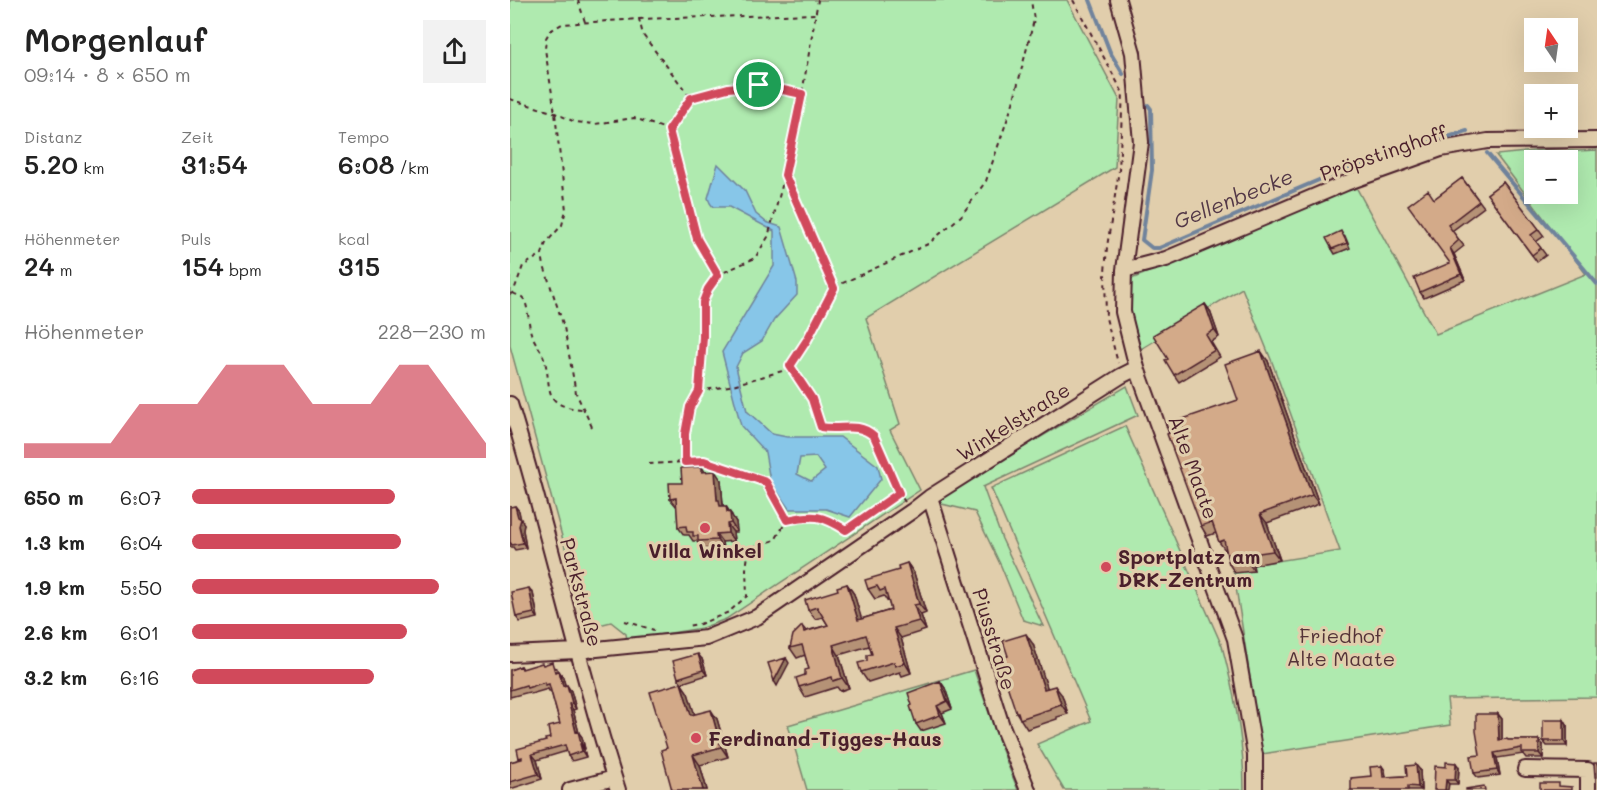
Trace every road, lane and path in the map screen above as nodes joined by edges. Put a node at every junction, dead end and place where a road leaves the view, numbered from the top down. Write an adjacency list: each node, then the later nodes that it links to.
1 (578, 0): 8 (path)
2 (818, 0): 6 (path)
3 (1031, 0): 19 (path)
4 (1073, 0): 23 (path)
5 (1118, 0): 17 (street)
6 (816, 14): 7 (path); 9 (path)
7 (639, 19): 8 (path); 10 (path)
8 (585, 22): 12 (path)
9 (802, 94): 10 (path); 15 (path)
10 (691, 98): 13 (path)
11 (510, 99): 12 (path)
12 (555, 113): 13 (path); 16 (path)
13 (669, 130): 18 (path)
14 (1597, 140): 17 (street, Pröpstinghoff)
15 (785, 175): 18 (path); 19 (path)
16 (542, 254): 20 (path); 26 (path)
17 (1124, 270): 22 (street)
18 (718, 275): 24 (path)
19 (834, 288): 21 (path)
20 (512, 294): 26 (path)
21 (790, 366): 24 (path); 30 (path)
22 (1137, 368): 23 (street, Winkelstraße); 43 (street, Alte Maate)
23 (1121, 376): 31 (street, Winkelstraße)
24 (699, 391): 28 (path)
25 (510, 404): 37 (street, Parkstraße)
26 (584, 409): 27 (path)
27 (592, 427)
28 (685, 462): 29 (path); 33 (path)
29 (649, 464)
30 (899, 493): 32 (path); 33 (path)
31 (930, 497): 32 (street, Winkelstraße); 42 (street, Piusstraße)
32 (912, 511): 37 (street, Winkelstraße)
33 (787, 520): 35 (path)
34 (625, 621): 36 (path)
35 (677, 627)
36 (654, 630)
37 (577, 651): 38 (street, Winkelstraße); 40 (street, Parkstraße)
38 (510, 654)
39 (1525, 769): 44 (street)
40 (616, 784): 41 (street)
41 (570, 790)
42 (1028, 790)
43 (1255, 790)
44 (1588, 790)

